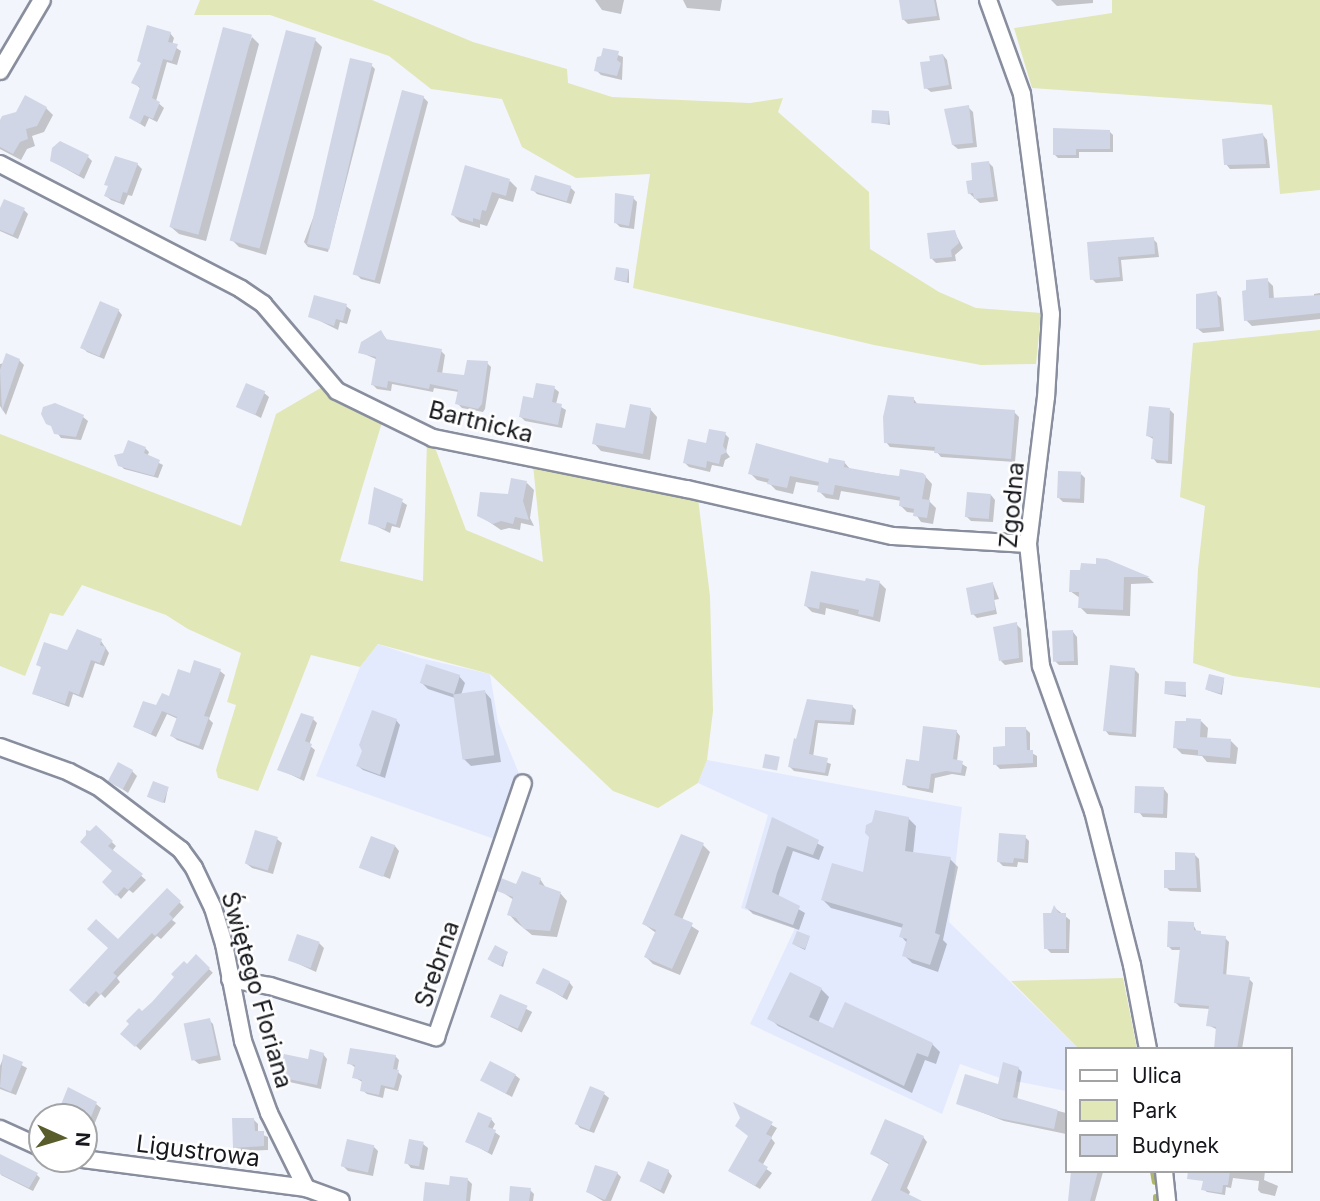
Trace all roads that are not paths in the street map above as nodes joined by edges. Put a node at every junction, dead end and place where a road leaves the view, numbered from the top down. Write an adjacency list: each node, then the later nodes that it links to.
1 (42, 0): 3 (street)
2 (988, 0): 5 (street, Zgodna)
3 (0, 71)
4 (0, 164): 5 (street, Bartnicka)
5 (1028, 544): 9 (street, Zgodna)
6 (0, 747): 8 (street, Świętego Floriana)
7 (523, 783): 8 (street, Srebrna)
8 (230, 979): 14 (street, Świętego Floriana)
9 (1148, 1047)
10 (0, 1129): 11 (street)
11 (28, 1141)
12 (98, 1161): 14 (street, Ligustrowa)
13 (1164, 1173): 16 (street)
14 (306, 1188): 15 (street)
15 (341, 1201)
16 (1167, 1201)

